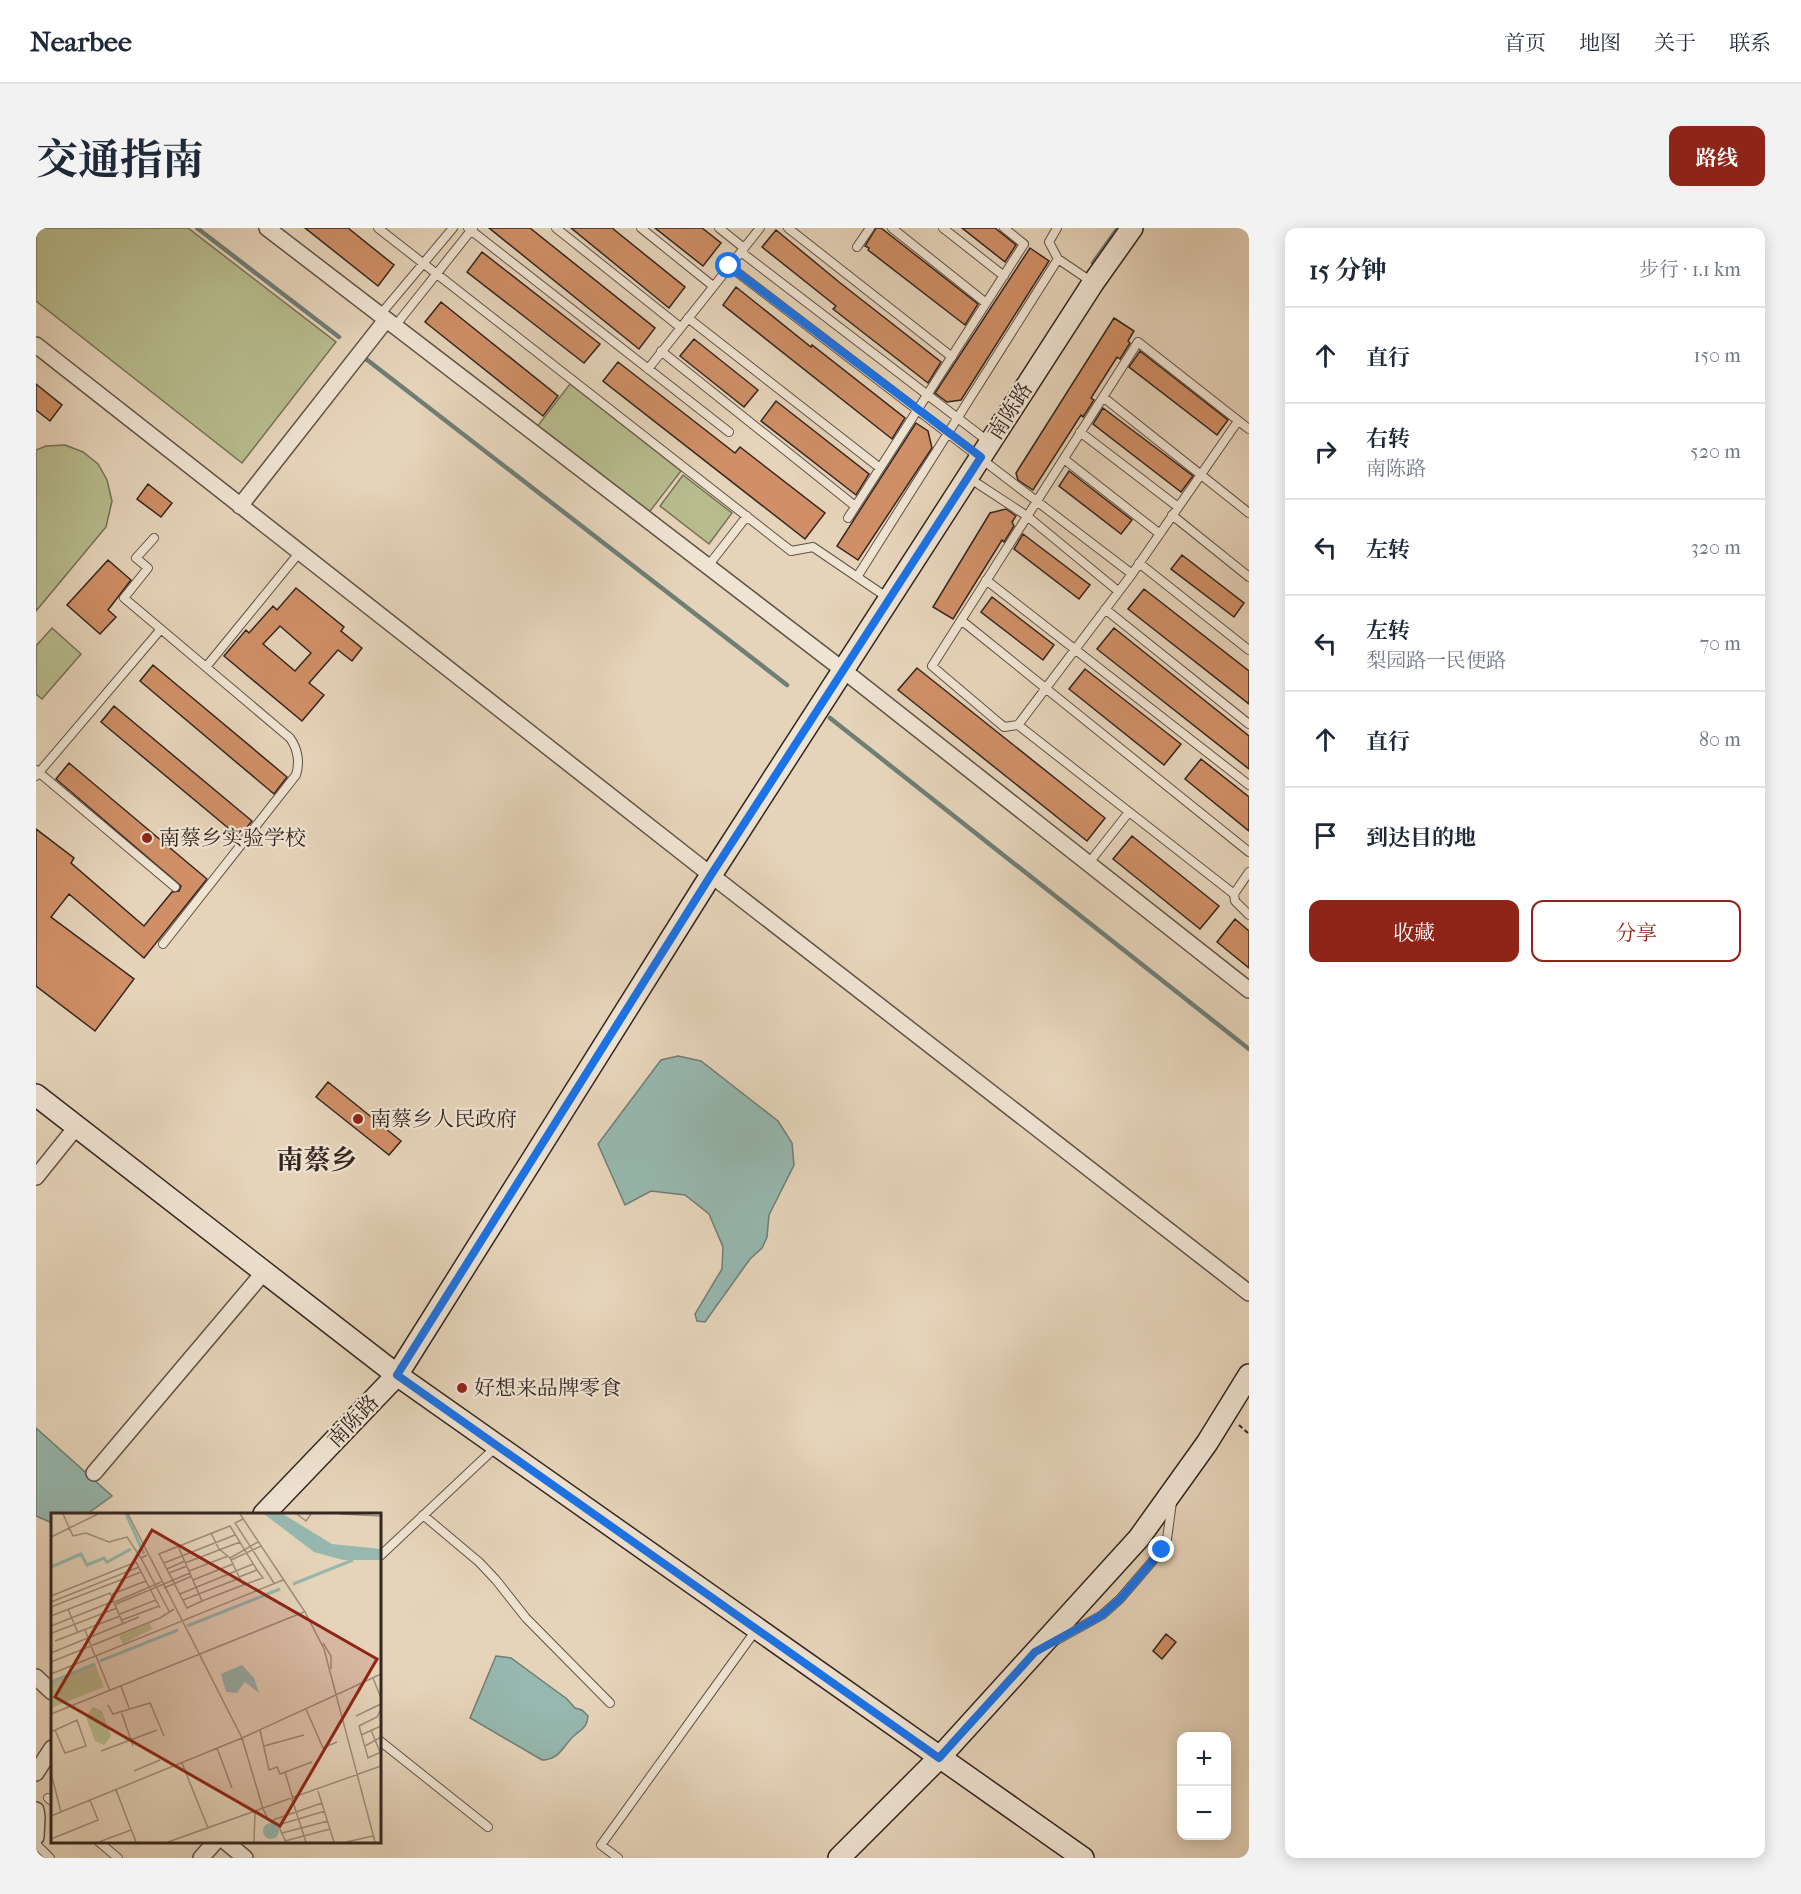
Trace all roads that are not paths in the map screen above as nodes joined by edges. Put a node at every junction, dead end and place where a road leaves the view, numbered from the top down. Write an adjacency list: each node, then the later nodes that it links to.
1 (267, 228): 27 (street)
2 (378, 228): 19 (lane)
3 (453, 228): 19 (lane)
4 (556, 228): 28 (lane)
5 (641, 228): 24 (lane)
6 (719, 228): 17 (lane)
7 (760, 228): 17 (lane)
8 (788, 228): 31 (lane)
9 (870, 228): 16 (lane)
10 (892, 228): 25 (lane)
11 (943, 228): 22 (lane)
12 (1004, 228): 22 (lane)
13 (1057, 228): 18 (lane)
14 (1132, 228): 23 (street, 南陈路)
15 (470, 229): 21 (lane); 32 (lane)
16 (856, 247)
17 (742, 250): 20 (lane); 33 (lane)
18 (1058, 259): 23 (lane); 36 (lane)
19 (423, 263): 21 (lane); 27 (lane)
20 (729, 266): 24 (lane); 35 (lane)
21 (437, 274): 27 (lane); 53 (lane)
22 (1004, 276): 25 (lane)
23 (1093, 283): 42 (street, 南陈路)
24 (713, 286): 26 (lane)
25 (986, 303): 31 (lane)
26 (688, 318): 28 (lane); 44 (lane)
27 (387, 320): 48 (street); 60 (street)
28 (680, 327): 30 (lane)
29 (36, 345): 48 (street)
30 (661, 351): 32 (lane); 49 (lane)
31 (952, 357): 33 (lane)
32 (648, 369): 39 (lane)
33 (927, 394): 35 (lane); 36 (lane)
34 (1103, 397): 37 (lane); 41 (lane); 45 (lane)
35 (918, 409): 40 (lane); 44 (lane)
36 (958, 418): 40 (lane); 42 (lane)
37 (1238, 421): 38 (lane); 45 (lane)
38 (1249, 429)
39 (729, 432)
40 (948, 432): 42 (lane); 63 (lane)
41 (1080, 432): 43 (lane); 50 (lane)
42 (985, 450): 46 (street, 南陈路); 47 (lane)
43 (1064, 459): 47 (lane); 56 (lane)
44 (880, 468): 49 (lane)
45 (1201, 474): 50 (lane); 51 (lane)
46 (968, 477): 54 (lane); 66 (street, 南陈路)
47 (1036, 501): 54 (lane); 61 (lane)
48 (240, 506): 58 (street)
49 (855, 506): 55 (lane)
50 (1178, 507): 52 (lane)
51 (1249, 513)
52 (1172, 515): 56 (lane); 62 (lane)
53 (747, 516): 60 (lane); 63 (lane)
54 (1027, 516): 64 (lane); 65 (lane)
55 (848, 518)
56 (1160, 534): 59 (lane)
57 (154, 538): 69 (lane)
58 (299, 553): 72 (lane); 83 (street)
59 (1139, 563): 61 (lane); 71 (lane)
60 (708, 566): 73 (street)
61 (1132, 574): 65 (lane)
62 (1248, 575)
63 (857, 577): 66 (lane)
64 (986, 580): 68 (lane); 70 (lane)
65 (1118, 591): 67 (lane)
66 (889, 599): 73 (street, 南陈路)
67 (1105, 609): 70 (lane); 75 (lane)
68 (961, 620): 74 (lane); 76 (lane)
69 (161, 629): 72 (lane); 77 (lane)
70 (1075, 649): 74 (lane); 78 (lane)
71 (1249, 651)
72 (206, 667): 87 (lane)
73 (843, 670): 81 (street); 83 (street, 南陈路)
74 (1045, 688): 76 (lane); 80 (lane)
75 (1249, 724)
76 (1018, 725): 79 (lane)
77 (37, 773): 84 (lane)
78 (1249, 785)
79 (1129, 812): 81 (lane); 85 (lane)
80 (1249, 852)
81 (1089, 864): 88 (street)
82 (1249, 872): 85 (lane)
83 (711, 875): 93 (street); 94 (street, 南陈路)
84 (175, 886)
85 (1234, 894): 86 (lane)
86 (1249, 915)
87 (163, 944)
88 (1249, 990)
89 (36, 1095): 90 (street)
90 (77, 1126): 91 (street); 92 (street)
91 (36, 1177)
92 (264, 1272): 94 (street); 97 (street)
93 (1249, 1293)
94 (397, 1375): 96 (street); 98 (street, 南陈路)
95 (1249, 1375): 107 (street)
96 (497, 1446): 99 (lane); 101 (street)
97 (94, 1473)
98 (266, 1513)
99 (423, 1515): 100 (lane); 104 (lane)
100 (381, 1555)
101 (757, 1629): 107 (street); 120 (lane)
102 (36, 1677): 103 (street)
103 (51, 1691)
104 (610, 1703)
105 (381, 1742): 110 (lane)
106 (51, 1750): 108 (street)
107 (939, 1758): 121 (street); 122 (street)
108 (36, 1773)
109 (36, 1810): 111 (street)
110 (488, 1827)
111 (36, 1837)
112 (100, 1843): 117 (lane)
113 (223, 1843): 118 (street)
114 (225, 1843): 119 (street)
115 (36, 1844): 116 (lane)
116 (50, 1858)
117 (118, 1858)
118 (201, 1858)
119 (244, 1858)
120 (618, 1858)
121 (839, 1858)
122 (1083, 1858)

